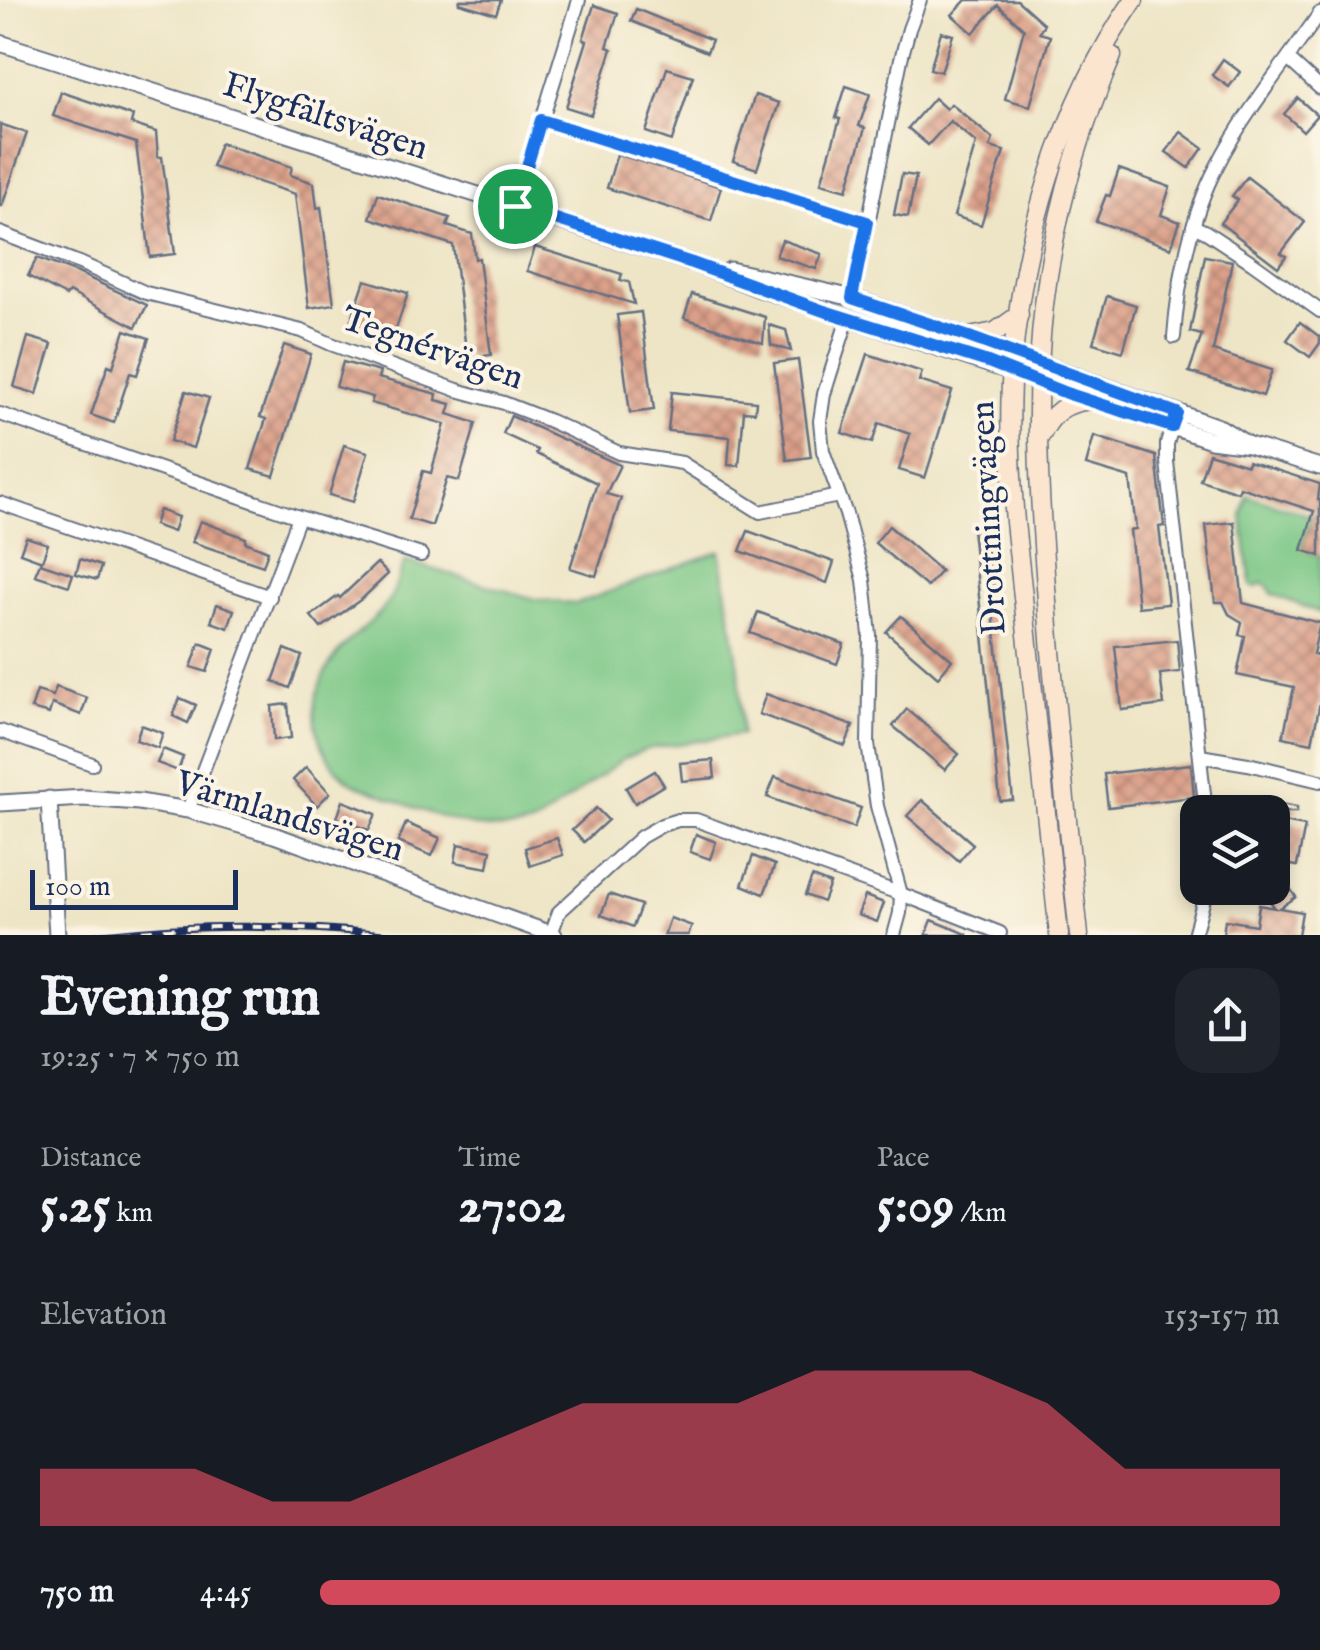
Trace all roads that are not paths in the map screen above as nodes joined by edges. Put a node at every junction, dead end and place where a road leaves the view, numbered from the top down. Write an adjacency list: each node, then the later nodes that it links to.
1 (579, 0): 7 (street)
2 (920, 0): 9 (street)
3 (1320, 13): 5 (street)
4 (0, 43): 8 (street, Flygfältsvägen)
5 (1288, 59): 6 (street); 10 (street)
6 (1320, 88)
7 (541, 120): 8 (street); 9 (street)
8 (515, 206): 12 (street, Flygfältsvägen)
9 (867, 222): 13 (street)
10 (1193, 226): 14 (street); 18 (street)
11 (0, 233): 27 (street, Tegnérvägen)
12 (692, 263): 13 (street, Flygfältsvägen); 16 (street, Flygfältsvägen)
13 (852, 298): 16 (street); 17 (street, Flygfältsvägen)
14 (1320, 311)
15 (1019, 316): 17 (main road); 19 (main road, Drottningvägen); 20 (main road, Drottningvägen)
16 (848, 318): 19 (street, Flygfältsvägen); 27 (street)
17 (969, 337): 19 (street, Flygfältsvägen)
18 (1174, 337)
19 (1013, 362): 20 (main road); 21 (main road); 46 (main road, Drottningvägen)
20 (1040, 362): 21 (main road, Drottningvägen); 24 (street)
21 (1040, 382): 22 (street); 25 (main road, Drottningvägen)
22 (1090, 400): 24 (street); 25 (main road)
23 (0, 414): 29 (street)
24 (1174, 420): 26 (street); 33 (street)
25 (1039, 440): 47 (main road, Drottningvägen)
26 (1320, 467)
27 (839, 496): 40 (street)
28 (0, 503): 31 (street)
29 (299, 517): 30 (street); 31 (street)
30 (422, 555)
31 (270, 597): 39 (street)
32 (0, 731): 34 (street)
33 (1200, 756): 35 (street); 36 (street)
34 (92, 764)
35 (1320, 780)
36 (1204, 795)
37 (49, 800): 38 (street, Värmlandsvägen); 39 (street, Värmlandsvägen); 44 (street)
38 (0, 803)
39 (188, 810): 43 (street, Värmlandsvägen)
40 (901, 894): 42 (street); 43 (street); 45 (street)
41 (1202, 905): 48 (street)
42 (1000, 933)
43 (552, 934)
44 (57, 935)
45 (894, 935)
46 (1058, 935)
47 (1079, 935)
48 (1194, 935)

